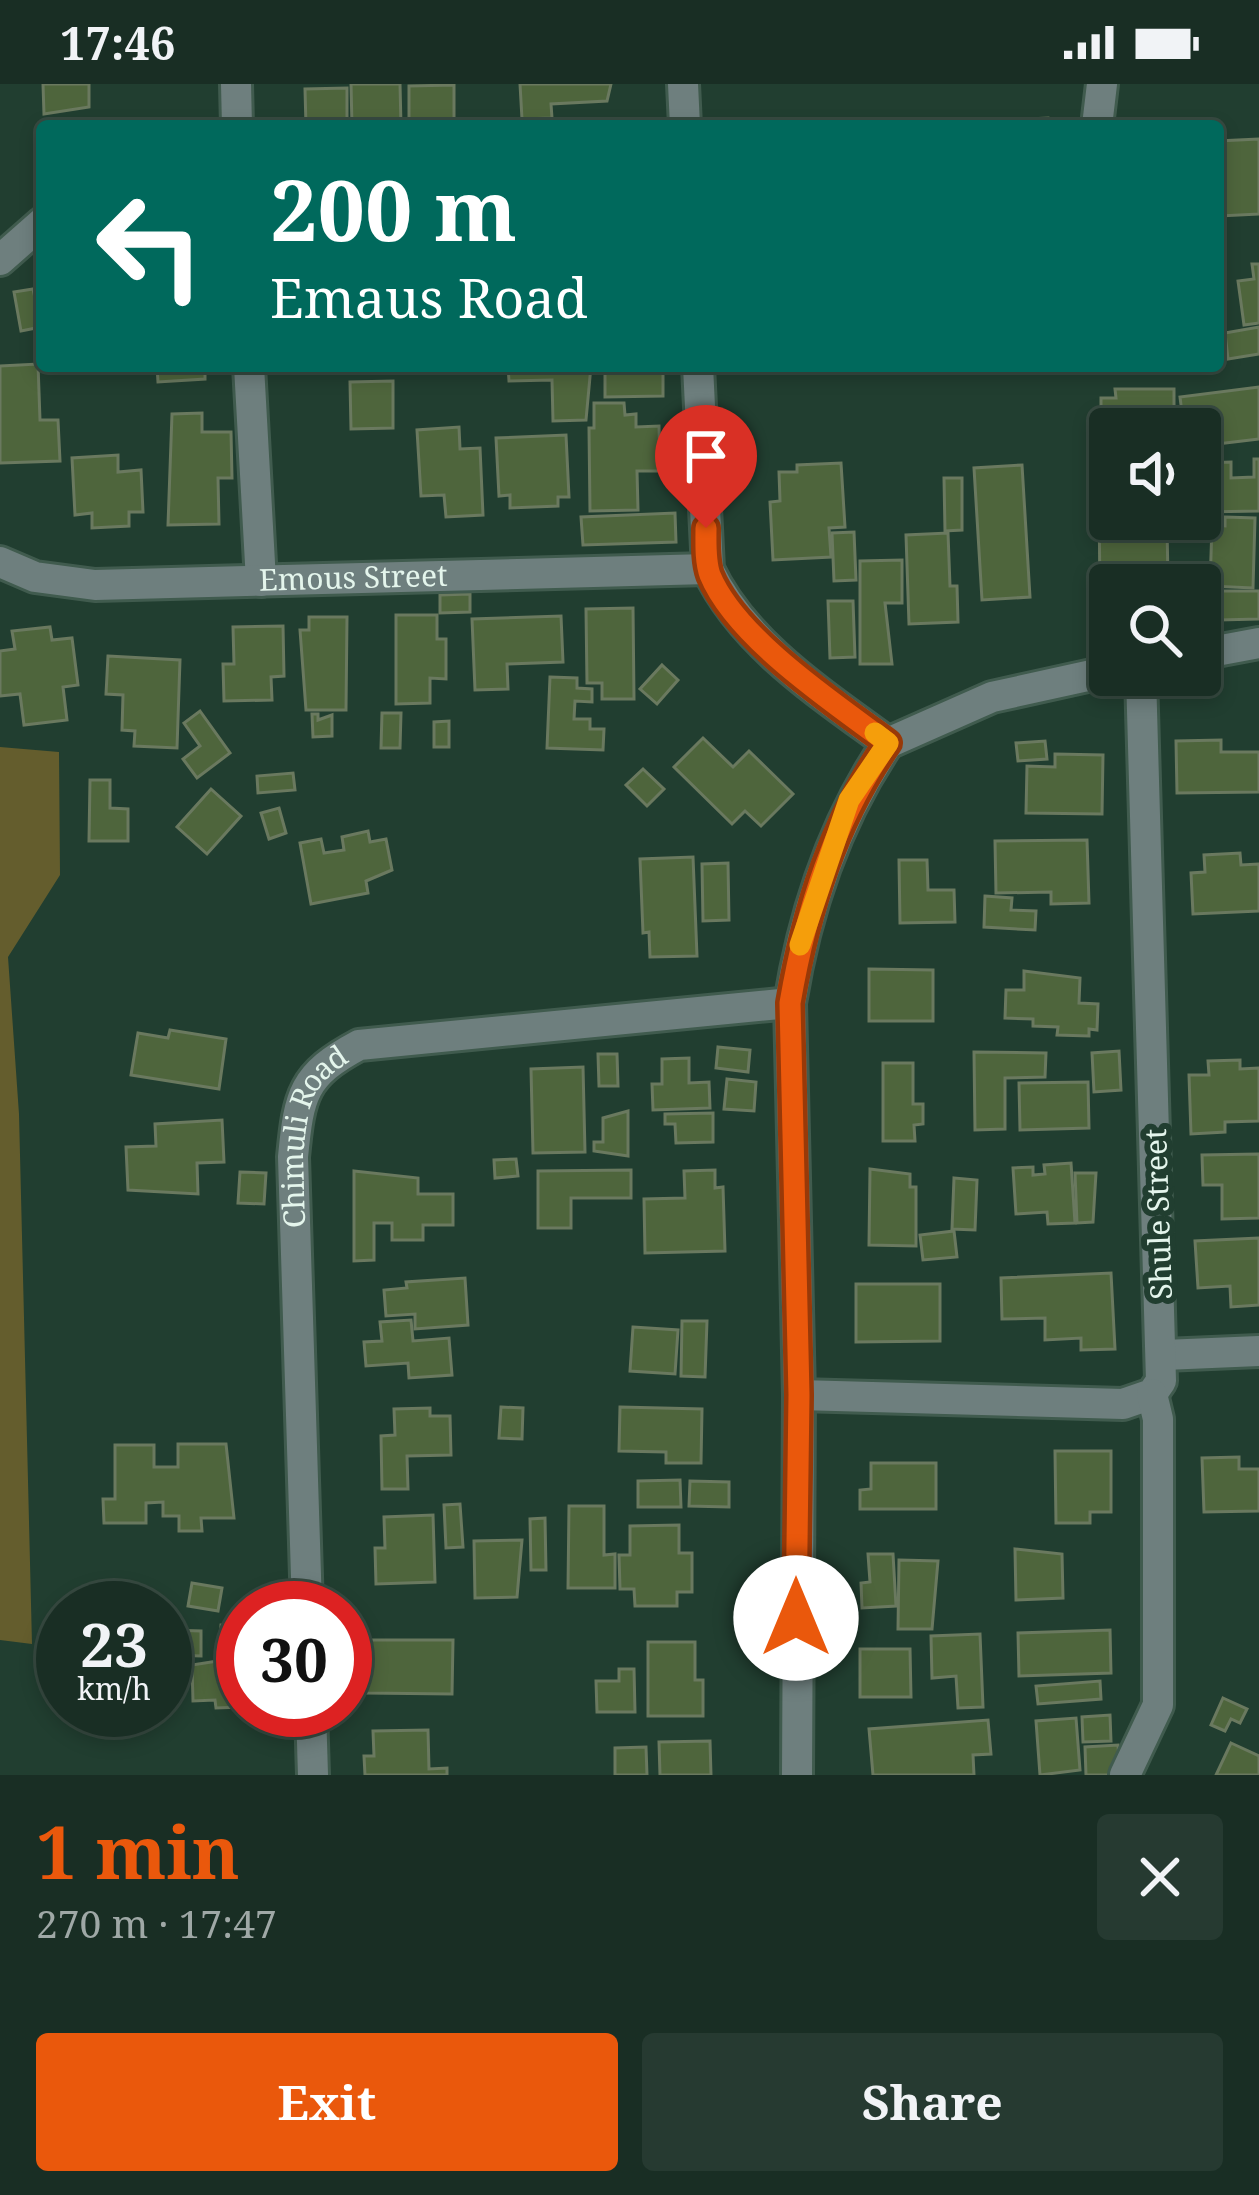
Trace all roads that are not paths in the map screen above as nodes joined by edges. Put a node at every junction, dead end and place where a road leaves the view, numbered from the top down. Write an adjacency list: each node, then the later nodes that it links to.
1 (236, 84): 4 (street)
2 (683, 84): 5 (street)
3 (1102, 84): 6 (street)
4 (237, 120)
5 (686, 120)
6 (1097, 120)
7 (36, 228): 8 (street)
8 (0, 260)
9 (249, 372): 13 (street)
10 (698, 372): 12 (street)
11 (0, 562): 13 (street, Emous Street)
12 (707, 569): 13 (street, Emous Street); 18 (street)
13 (261, 581)
14 (1259, 643): 15 (street)
15 (1221, 650)
16 (1089, 676): 18 (street)
17 (1142, 696): 21 (street, Shule Street)
18 (888, 743): 19 (street)
19 (790, 1003): 23 (street); 24 (street, Chimuli Road)
20 (1259, 1352): 21 (street)
21 (1164, 1355): 22 (street, Shule Street)
22 (1152, 1394): 23 (street); 28 (street)
23 (799, 1395): 27 (street)
24 (307, 1581)
25 (312, 1737): 26 (street)
26 (313, 1775)
27 (797, 1775)
28 (1125, 1775)

